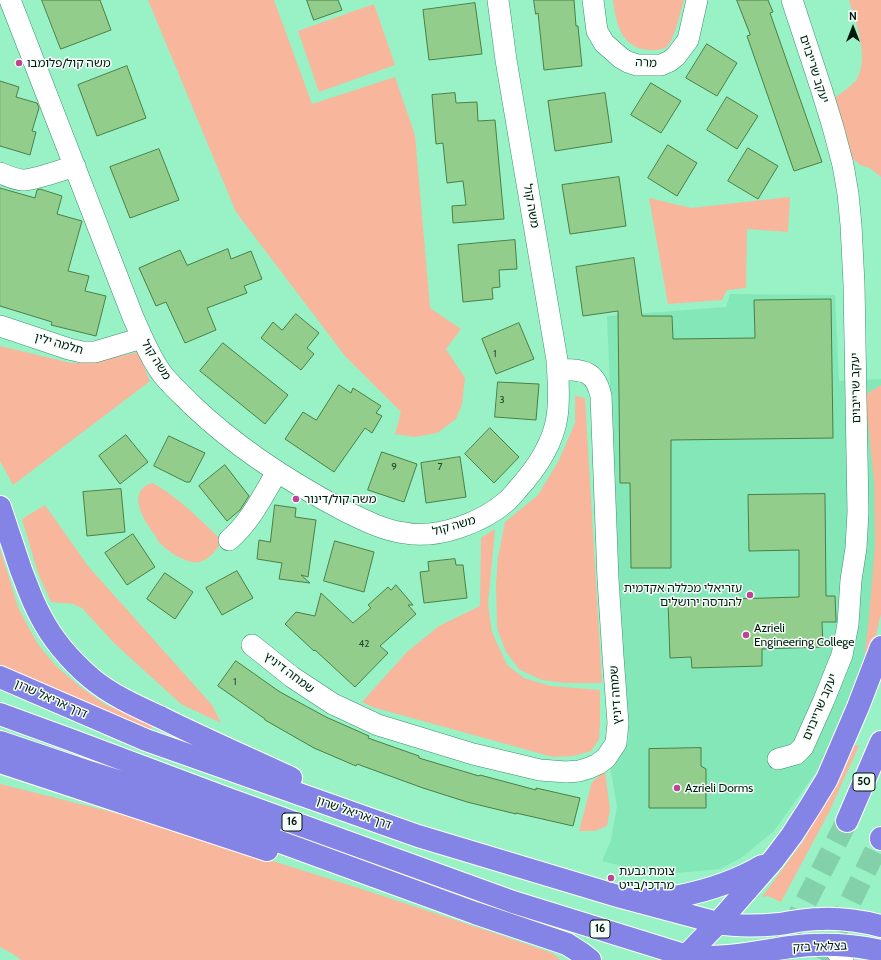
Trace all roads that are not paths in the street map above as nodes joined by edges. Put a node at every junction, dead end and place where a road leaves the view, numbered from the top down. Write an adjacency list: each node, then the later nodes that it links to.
1 (10, 0): 6 (street, משה קול)
2 (498, 0): 10 (street, משה קול)
3 (593, 0): 4 (street, מרה)
4 (697, 0)
5 (792, 0): 20 (street, יעקב שרייבוים)
6 (75, 166): 7 (street); 9 (street, משה קול)
7 (0, 173)
8 (0, 326): 9 (street, תלמה ילין)
9 (142, 338): 11 (street, משה קול)
10 (557, 369): 11 (street, משה קול); 14 (street, שמחה דיניץ)
11 (277, 472): 13 (street)
12 (0, 507): 24 (highway)
13 (229, 540)
14 (252, 645)
15 (881, 647): 25 (highway)
16 (0, 676): 24 (highway, דרך אריאל שרון / 16)
17 (0, 714): 27 (highway, 16)
18 (0, 742): 22 (highway)
19 (881, 742): 23 (highway, 50)
20 (778, 759)
21 (0, 762): 28 (highway)
22 (89, 772): 27 (highway); 28 (highway)
23 (847, 821)
24 (418, 836): 26 (highway, דרך אריאל שרון / 16)
25 (774, 859): 26 (highway); 29 (highway)
26 (621, 897): 29 (highway, דרך אריאל שרון / 16)
27 (513, 902): 33 (highway, 16)
28 (475, 913): 34 (highway)
29 (718, 923): 30 (highway, 16); 33 (highway)
30 (881, 926)
31 (837, 952): 32 (highway, בצלאל בזק / 16); 33 (highway, בצלאל בזק / 16)
32 (881, 952): 35 (street)
33 (684, 958)
34 (590, 960)
35 (868, 960)

